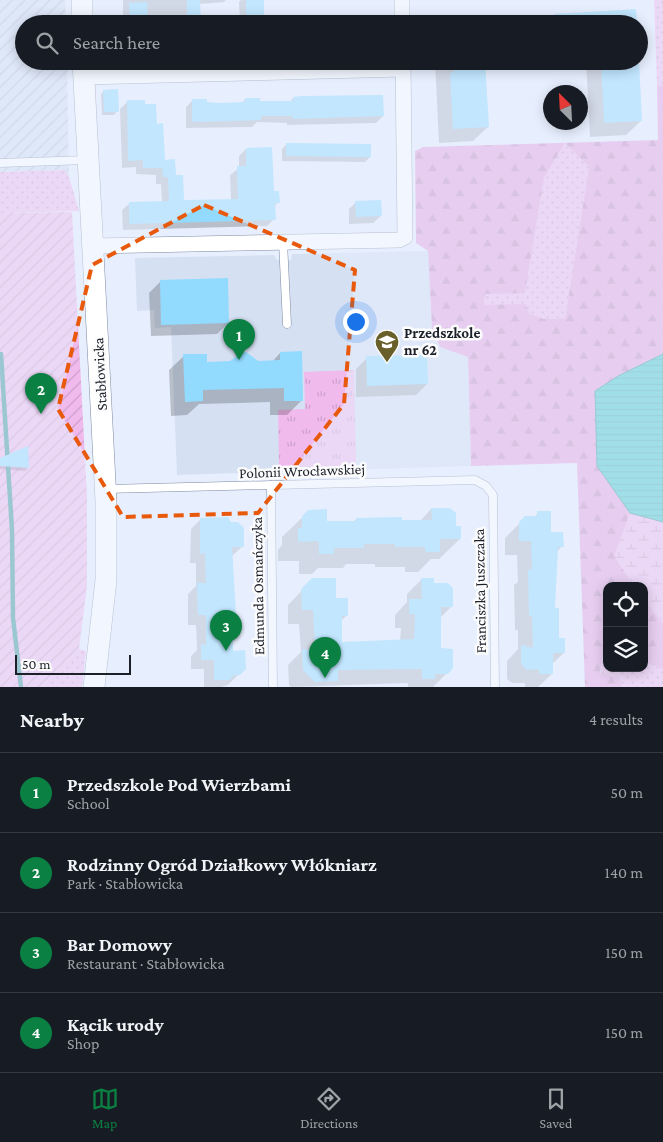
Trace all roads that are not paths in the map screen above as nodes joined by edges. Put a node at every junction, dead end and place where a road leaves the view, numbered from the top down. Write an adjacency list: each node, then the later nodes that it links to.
1 (82, 0): 3 (street)
2 (402, 0): 4 (street)
3 (82, 15)
4 (402, 15)
5 (83, 70): 7 (street, Stabłowicka)
6 (403, 70): 9 (street)
7 (88, 160): 8 (lane); 10 (street, Stabłowicka)
8 (0, 163)
9 (282, 242): 10 (street); 11 (lane)
10 (93, 246): 13 (street, Stabłowicka)
11 (287, 324)
12 (271, 485): 13 (lane, Polonii Wrocławskiej); 14 (lane, Polonii Wrocławskiej); 16 (lane, Edmunda Osmańczyka)
13 (106, 489): 15 (street, Stabłowicka)
14 (493, 494): 17 (lane, Franciszka Juszczaka)
15 (94, 687)
16 (273, 687)
17 (495, 687)

